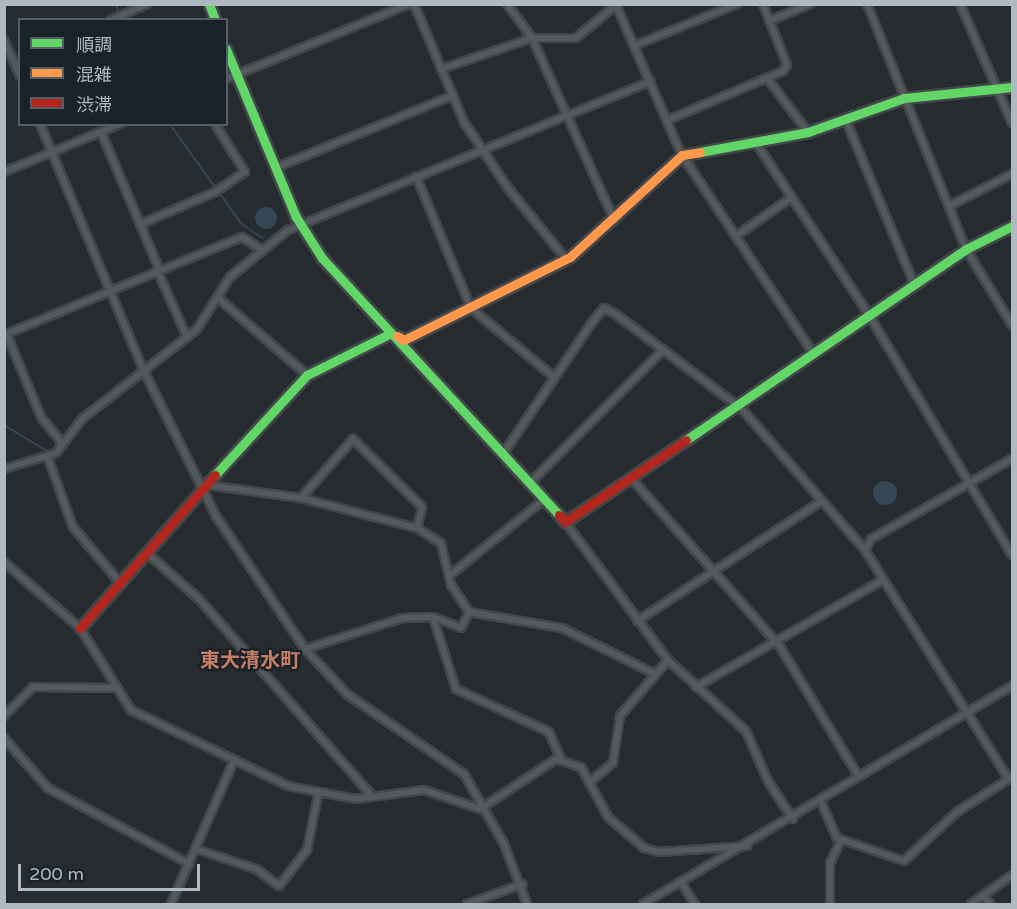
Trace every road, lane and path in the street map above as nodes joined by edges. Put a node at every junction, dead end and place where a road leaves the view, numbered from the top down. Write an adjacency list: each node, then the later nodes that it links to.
1 (147, 4): 10 (street)
2 (409, 4): 18 (street)
3 (414, 4): 17 (street)
4 (507, 4): 12 (street)
5 (737, 4): 14 (street)
6 (763, 4): 11 (street)
7 (810, 4): 11 (street)
8 (867, 4): 25 (street)
9 (960, 4): 23 (street)
10 (116, 18)
11 (769, 21): 20 (street)
12 (532, 38): 14 (street); 17 (street); 26 (street)
13 (4, 40): 16 (street)
14 (636, 45): 21 (street)
15 (228, 53): 18 (street)
16 (16, 59)
17 (441, 69): 24 (street)
18 (237, 75): 19 (street); 39 (street)
19 (228, 78)
20 (767, 78): 28 (street); 34 (street)
21 (651, 81): 26 (street); 28 (street)
22 (1012, 87): 23 (street)
23 (998, 90): 25 (street); 29 (street)
24 (450, 96): 36 (street); 39 (street)
25 (904, 98): 27 (street); 44 (street)
26 (563, 115): 36 (street); 45 (street)
27 (845, 118): 34 (street); 54 (street)
28 (668, 120): 38 (street)
29 (1012, 123)
30 (41, 126): 37 (street)
31 (115, 126): 33 (street)
32 (216, 126): 46 (street)
33 (101, 132): 37 (street); 46 (street)
34 (808, 132): 35 (street)
35 (756, 143): 38 (street); 43 (street)
36 (483, 149): 42 (street); 52 (street)
37 (51, 152): 40 (street); 55 (street)
38 (682, 155): 45 (street); 49 (street)
39 (275, 168): 47 (street)
40 (4, 172)
41 (1012, 174): 44 (street)
42 (416, 176): 47 (street); 57 (street)
43 (792, 197): 49 (street); 58 (street)
44 (949, 206): 50 (street)
45 (615, 221): 52 (street)
46 (141, 224): 53 (street)
47 (299, 224): 51 (street); 60 (street)
48 (1012, 226): 50 (street)
49 (736, 236): 64 (street)
50 (966, 249): 54 (street); 59 (street)
51 (262, 250): 53 (street); 56 (street)
52 (566, 259): 57 (street)
53 (159, 271): 55 (street); 62 (street)
54 (914, 284): 58 (street)
55 (110, 293): 61 (street); 65 (street)
56 (217, 297): 62 (street); 66 (street)
57 (471, 308): 60 (street); 67 (street)
58 (869, 315): 64 (street); 76 (street)
59 (1012, 325)
60 (391, 333): 66 (street); 70 (street)
61 (6, 335): 69 (street)
62 (187, 337): 65 (street)
63 (663, 350): 67 (street); 68 (street); 75 (street)
64 (813, 353): 68 (street)
65 (144, 371): 69 (street); 77 (street)
66 (307, 375): 77 (street)
67 (555, 378): 70 (street)
68 (738, 406): 74 (street); 80 (street)
69 (63, 444): 71 (street)
70 (505, 451): 75 (street)
71 (48, 458): 73 (street); 90 (street)
72 (1012, 459): 76 (street)
73 (4, 469)
74 (631, 478): 81 (street); 87 (street)
75 (531, 482): 79 (street)
76 (968, 484): 83 (street); 85 (street)
77 (205, 488): 78 (street); 84 (street); 96 (street)
78 (301, 498): 82 (street); 82 (street)
79 (545, 500): 81 (street); 88 (street)
80 (820, 502): 83 (street); 87 (street)
81 (565, 522): 93 (street)
82 (417, 528): 88 (street)
83 (865, 550): 89 (street)
84 (147, 553): 90 (street); 111 (street)
85 (1012, 555)
86 (4, 562): 94 (street)
87 (712, 573): 93 (street); 95 (street)
88 (450, 575): 91 (street)
89 (881, 581): 95 (street); 102 (street)
90 (121, 584): 94 (street)
91 (470, 612): 92 (street); 98 (street)
92 (433, 617): 96 (street); 105 (street)
93 (638, 621): 97 (street)
94 (80, 628): 100 (street)
95 (774, 641): 101 (street); 107 (street)
96 (305, 649): 113 (street)
97 (668, 660): 98 (street); 101 (street)
98 (655, 674): 109 (street)
99 (1012, 686): 102 (street)
100 (114, 687): 103 (street); 106 (street)
101 (696, 687): 114 (street)
102 (968, 712): 107 (street); 108 (street)
103 (4, 716)
104 (4, 738): 118 (street)
105 (562, 761): 109 (street); 113 (street)
106 (233, 763): 110 (street); 117 (street)
107 (859, 777): 112 (street)
108 (1011, 778): 115 (street)
109 (590, 782): 116 (street)
110 (318, 795): 111 (street); 117 (street)
111 (372, 796): 113 (street)
112 (821, 802): 114 (street); 115 (street)
113 (480, 809): 121 (street)
114 (793, 819): 116 (street)
115 (841, 840): 128 (street)
116 (748, 846): 120 (street)
117 (196, 849): 118 (street)
118 (190, 864): 123 (street)
119 (1012, 875): 122 (street)
120 (681, 882): 126 (street); 127 (street)
121 (522, 884): 124 (street); 125 (street)
122 (983, 896): 129 (street); 130 (street)
123 (171, 904)
124 (467, 904)
125 (527, 904)
126 (643, 904)
127 (695, 904)
128 (830, 904)
129 (970, 904)
130 (990, 904)

